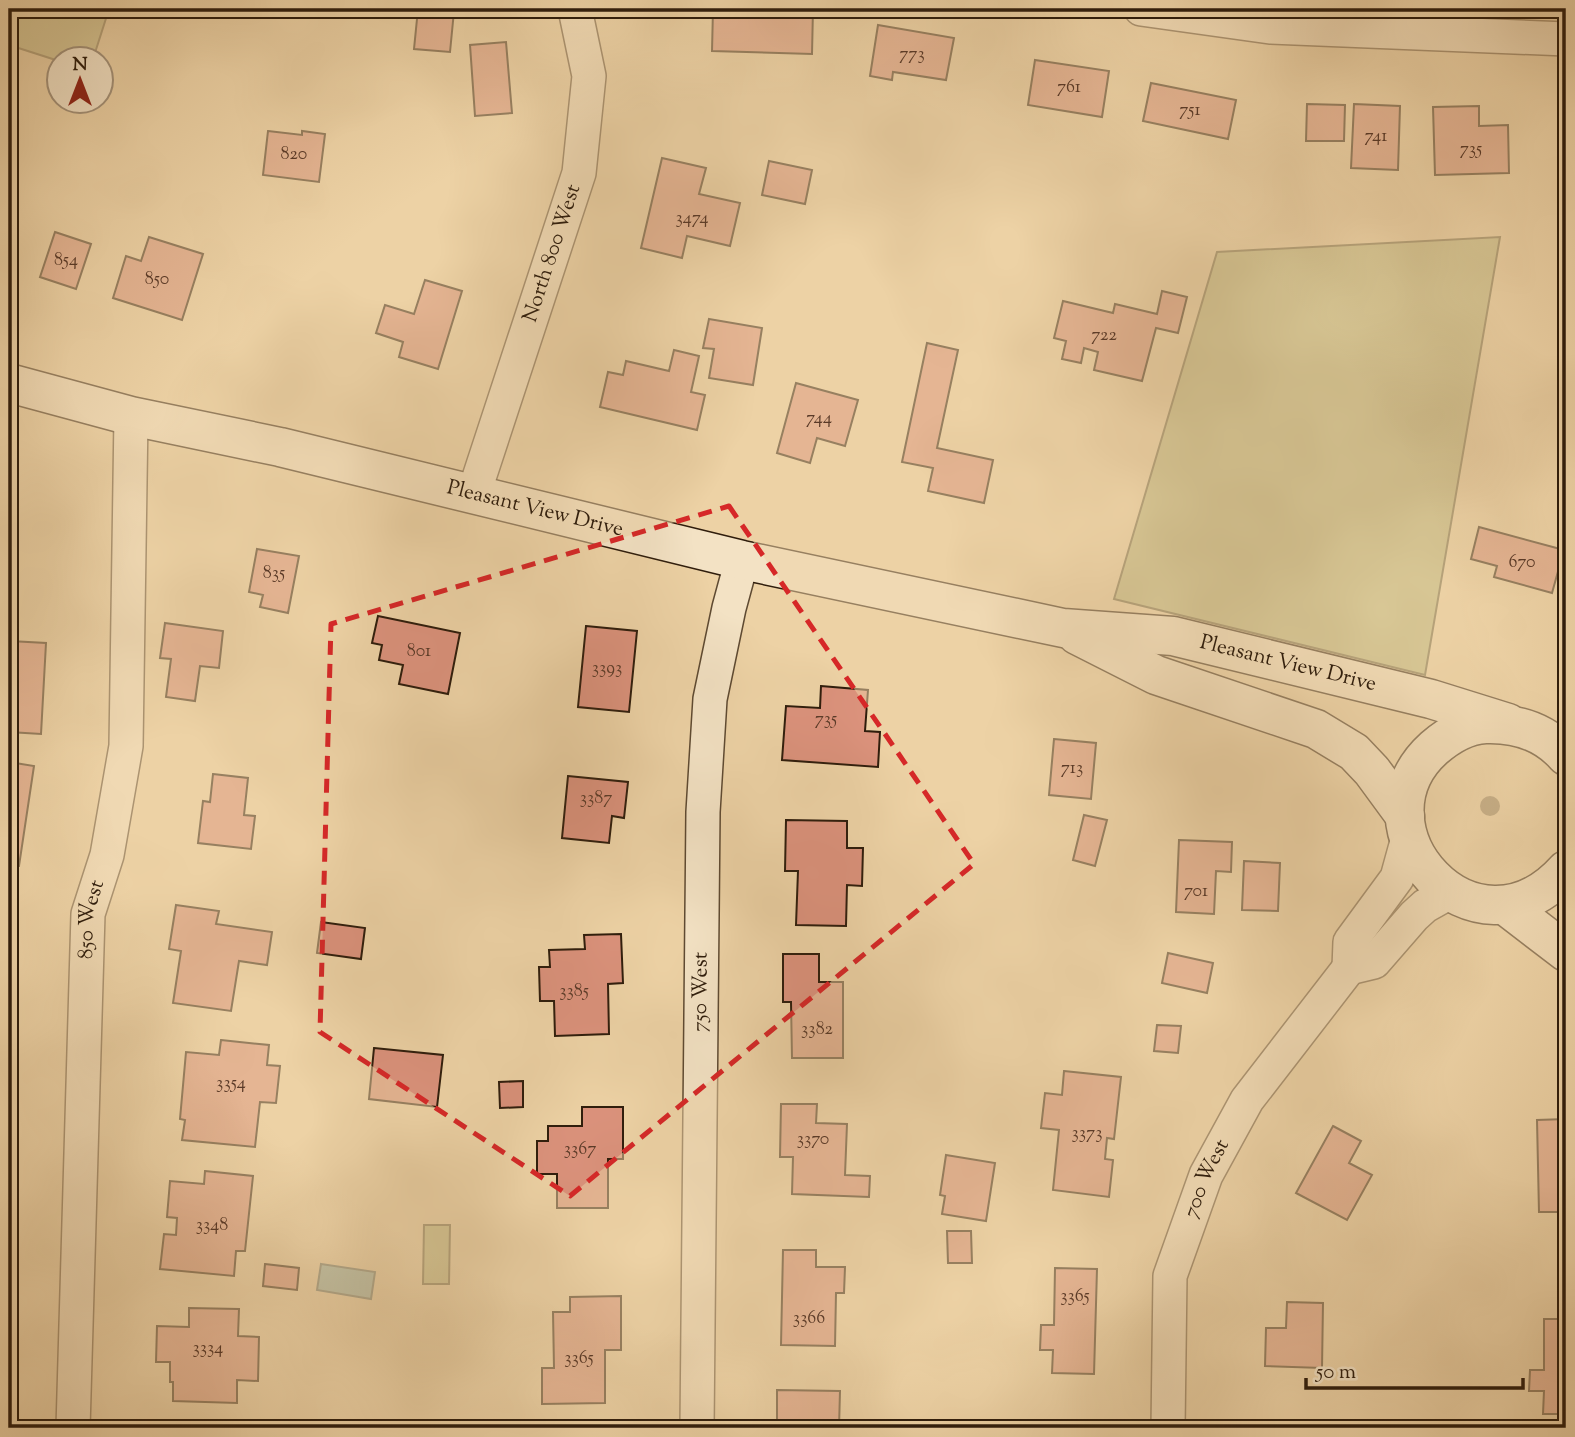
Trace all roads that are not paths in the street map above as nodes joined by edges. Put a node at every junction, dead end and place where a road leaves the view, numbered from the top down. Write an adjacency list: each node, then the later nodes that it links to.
1 (575, 9): 6 (street, North 800 West)
2 (1141, 9): 3 (street)
3 (1566, 39)
4 (9, 383): 5 (main road, Pleasant View Drive)
5 (131, 416): 6 (main road, Pleasant View Drive); 17 (street, 850 West)
6 (474, 493): 7 (main road, Pleasant View Drive)
7 (742, 560): 8 (main road, Pleasant View Drive); 18 (street, 750 West)
8 (1063, 628): 9 (main road, Pleasant View Drive); 11 (main road, Pleasant View Drive)
9 (1508, 723): 10 (main road, Pleasant View Drive); 11 (main road)
10 (1566, 756)
11 (1407, 827): 13 (main road, Pleasant View Drive); 16 (street)
12 (1566, 870): 14 (main road)
13 (1450, 892): 14 (main road); 16 (street)
14 (1506, 906): 15 (main road)
15 (1566, 952)
16 (1349, 968): 19 (street, 700 West)
17 (73, 1428)
18 (697, 1428)
19 (1168, 1428)

